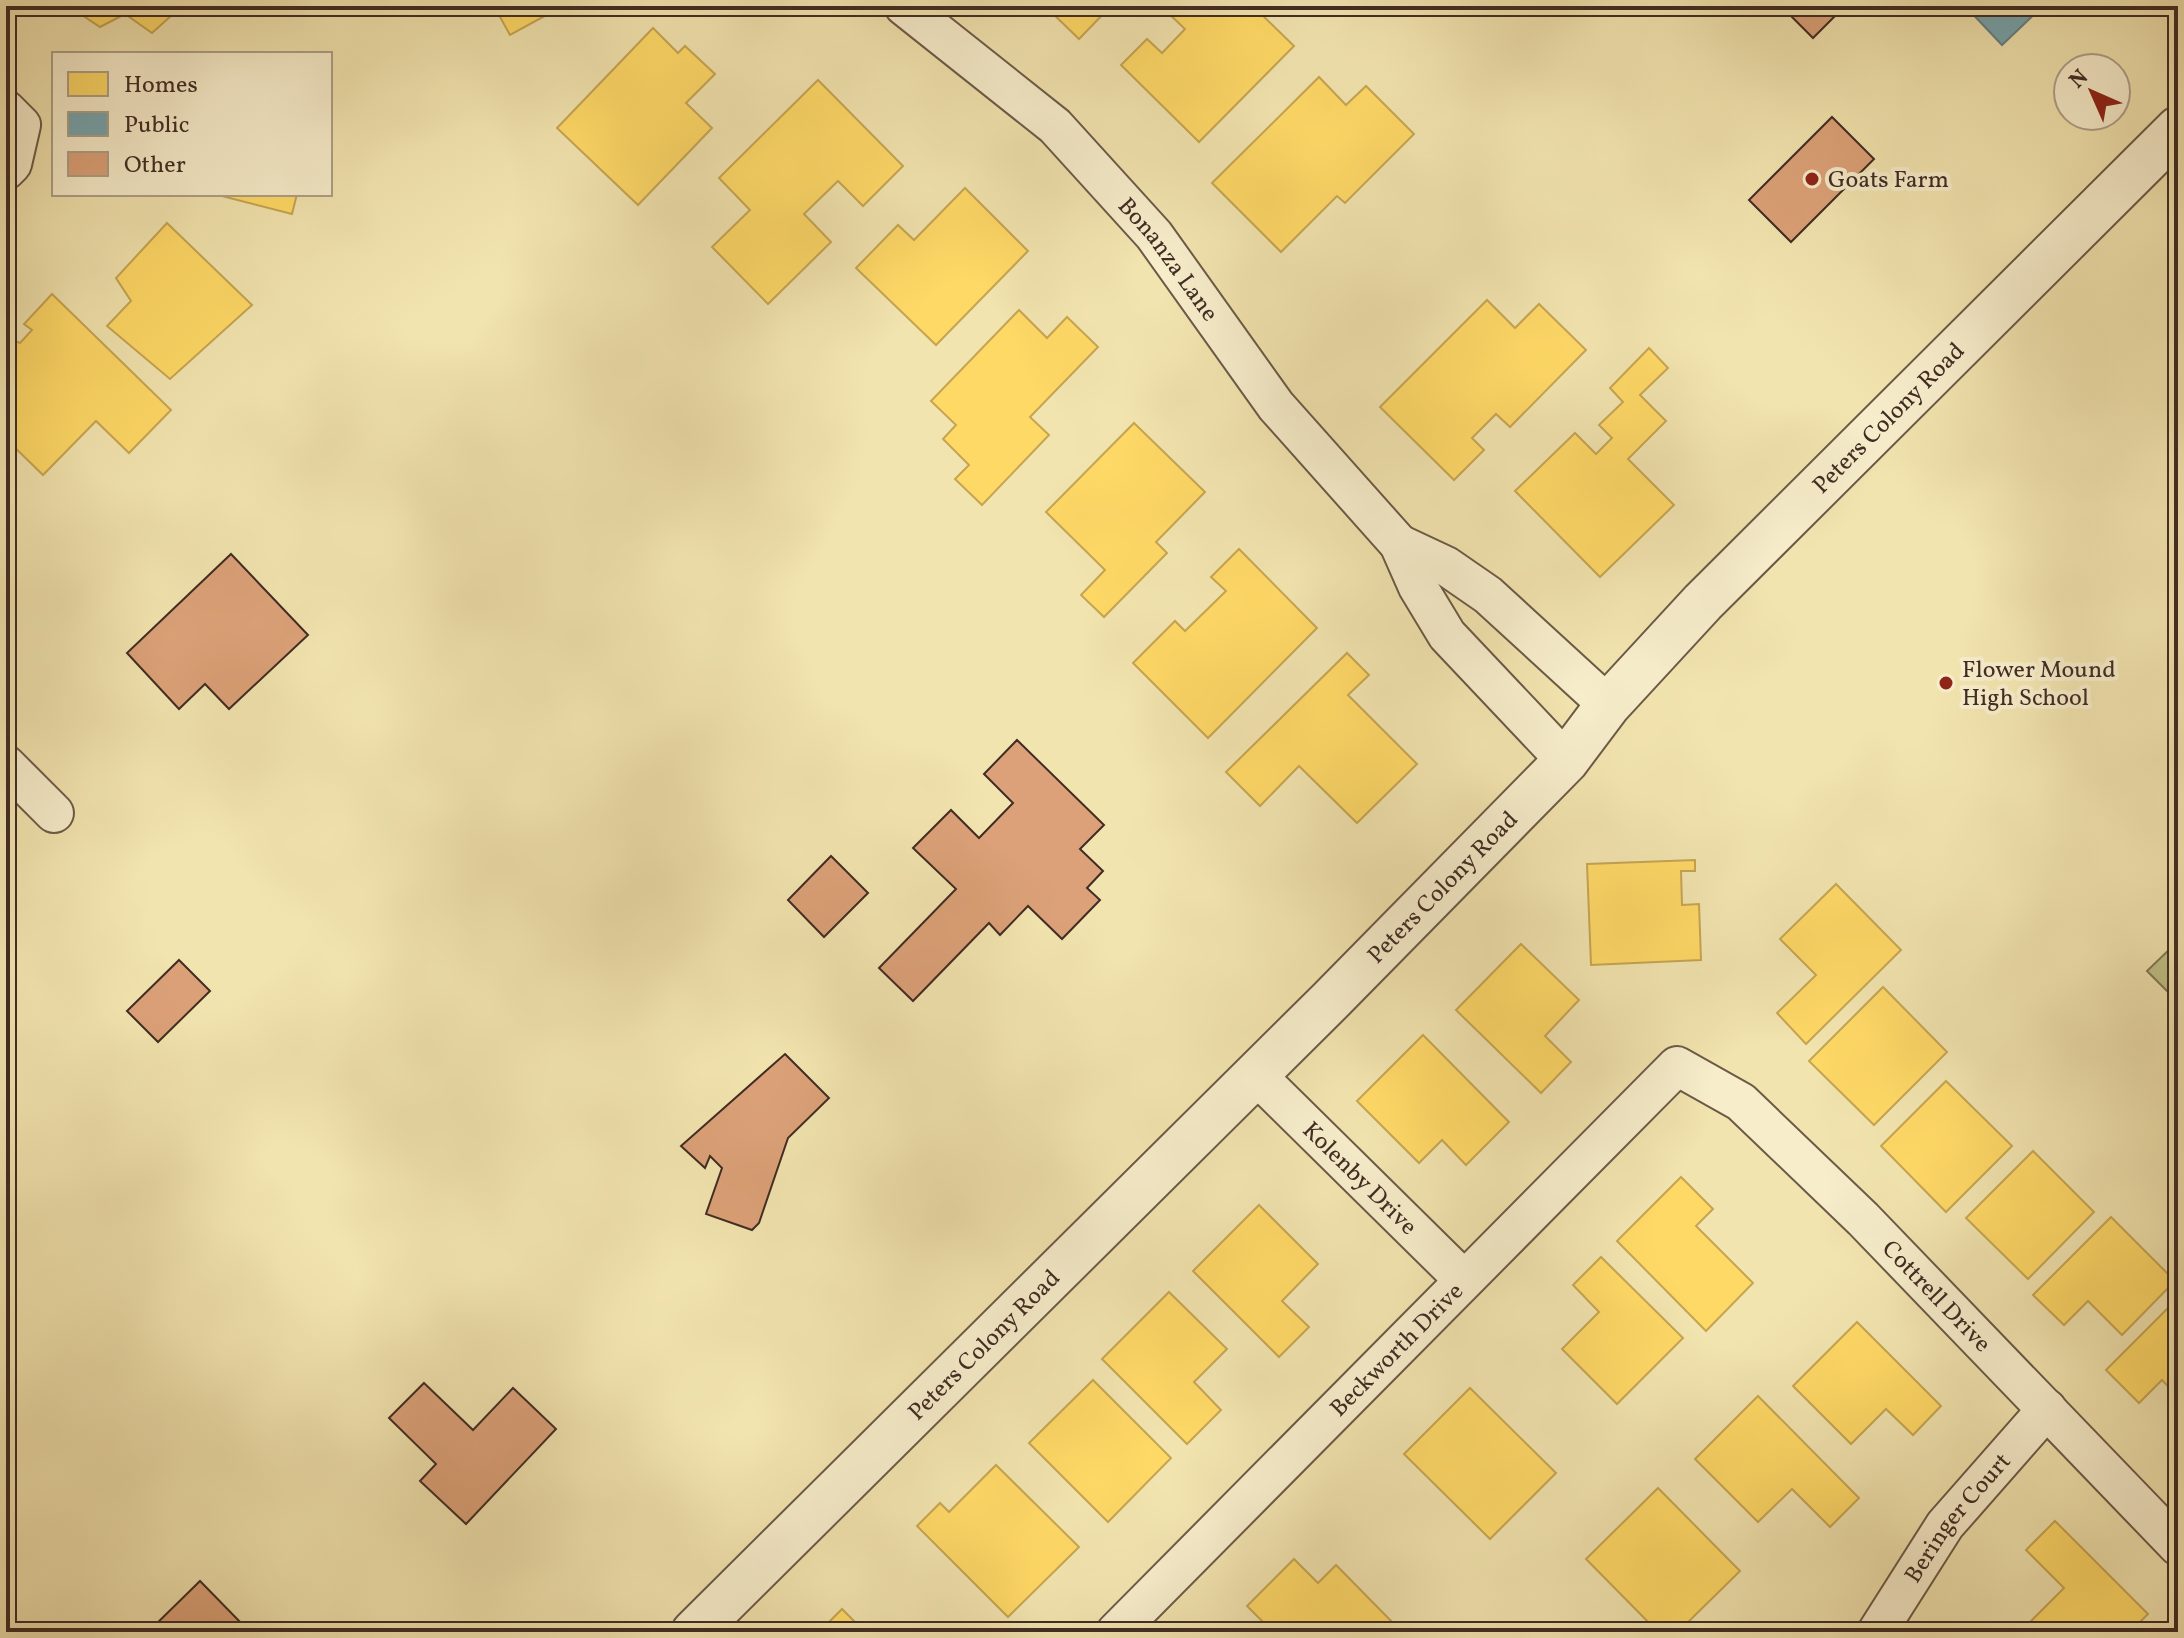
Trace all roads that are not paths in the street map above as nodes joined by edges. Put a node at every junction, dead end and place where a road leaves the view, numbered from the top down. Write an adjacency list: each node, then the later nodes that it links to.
1 (904, 6): 5 (street, Bonanza Lane)
2 (6, 110): 4 (street)
3 (2178, 129): 6 (street, Peters Colony Road)
4 (6, 170)
5 (1399, 544): 6 (street, Bonanza Lane); 7 (street, Bonanza Lane)
6 (1608, 705): 7 (street, Peters Colony Road)
7 (1566, 761): 11 (street, Peters Colony Road)
8 (6, 765): 9 (street)
9 (54, 813)
10 (1677, 1066): 12 (street, Beckworth Drive); 13 (street, Cottrell Drive)
11 (1255, 1074): 12 (street, Kolenby Drive); 15 (street, Peters Colony Road)
12 (1464, 1280): 16 (street, Beckworth Drive)
13 (2047, 1409): 14 (street, Cottrell Drive); 17 (street, Beringer Court)
14 (2178, 1546)
15 (694, 1632)
16 (1116, 1632)
17 (1877, 1632)

